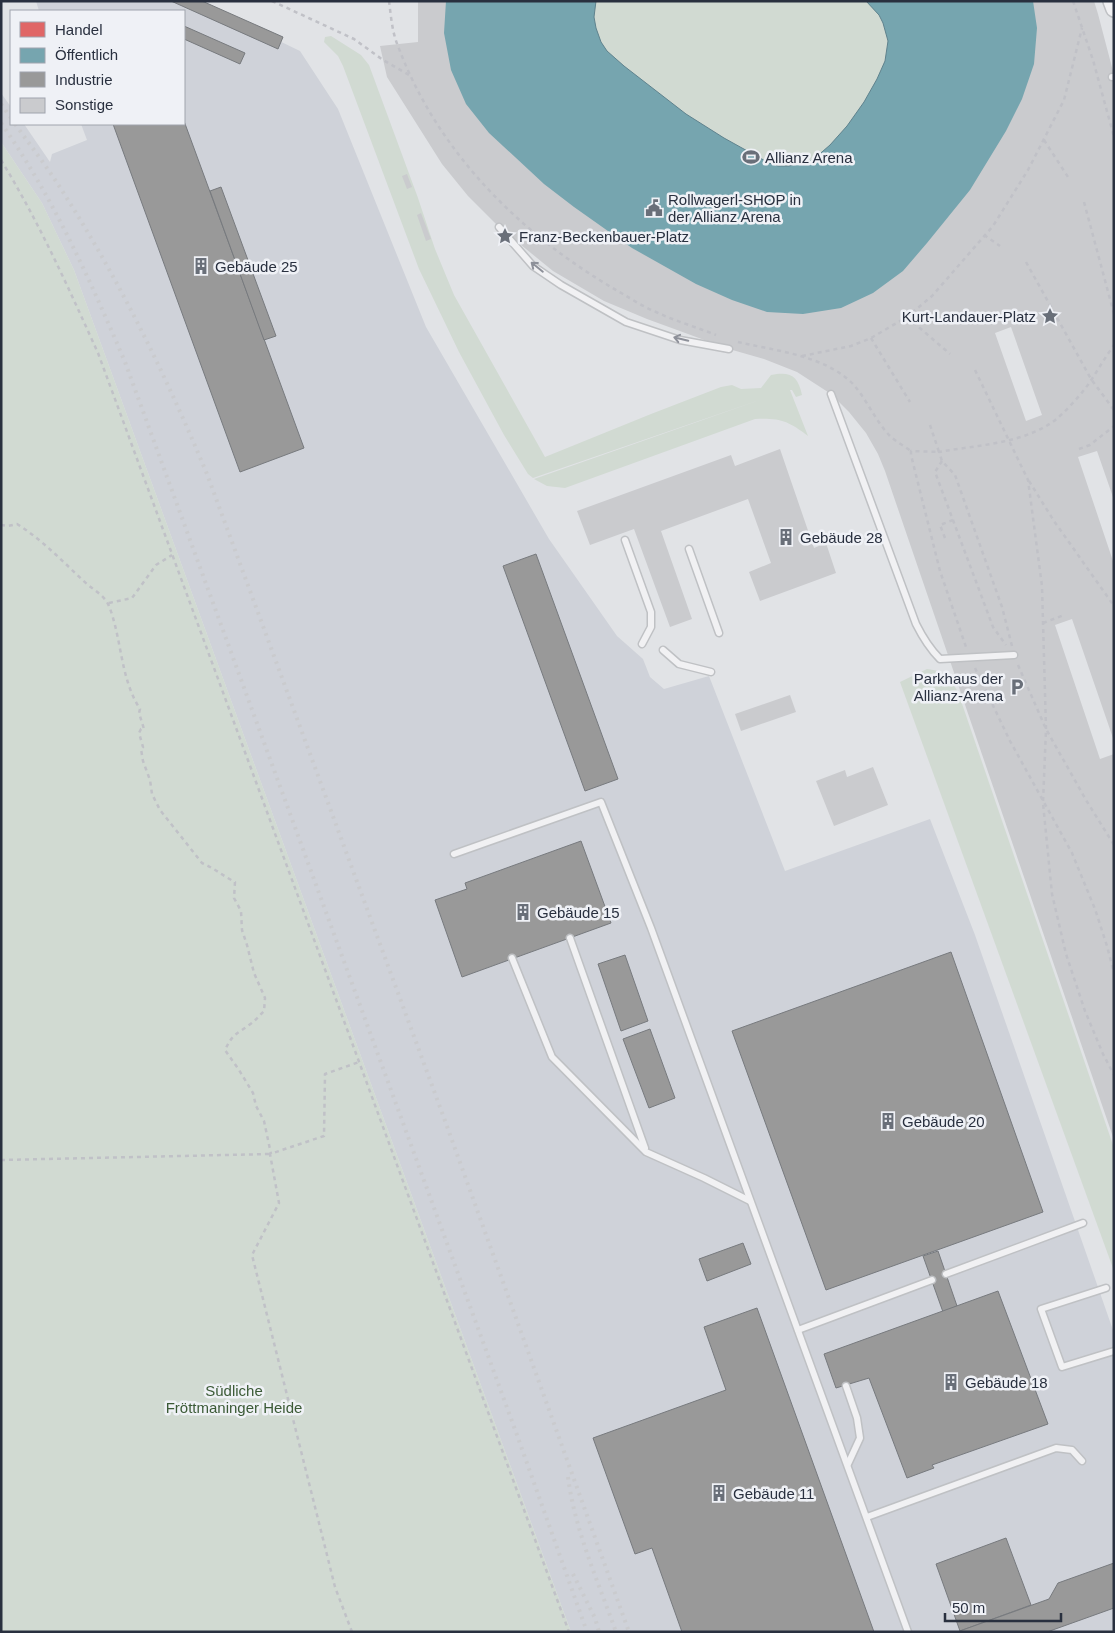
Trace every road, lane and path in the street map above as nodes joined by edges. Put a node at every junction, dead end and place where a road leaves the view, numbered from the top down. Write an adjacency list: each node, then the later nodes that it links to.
1 (272, 1): 7 (path)
2 (389, 1): 7 (path)
3 (1074, 1): 6 (path)
4 (1111, 1): 5 (street)
5 (1114, 9)
6 (1082, 28): 8 (path); 9 (path)
7 (411, 76): 19 (path)
8 (1114, 137)
9 (1043, 140): 11 (path); 14 (path)
10 (1, 160): 44 (path)
11 (1068, 176)
12 (1084, 202): 17 (path)
13 (499, 227): 23 (lane, one-way to 13)
14 (984, 236): 15 (path); 18 (path)
15 (1000, 246)
16 (1026, 262): 27 (path)
17 (1114, 314)
18 (907, 317): 20 (path); 24 (path)
19 (717, 335)
20 (871, 338): 25 (path); 29 (path)
21 (734, 341): 25 (path)
22 (1114, 345): 27 (path)
23 (729, 349)
24 (950, 354)
25 (800, 356): 35 (path)
26 (975, 370): 33 (path)
27 (1091, 379): 30 (path); 33 (path)
28 (831, 394): 53 (lane)
29 (910, 402)
30 (1114, 410)
31 (930, 425): 36 (path)
32 (1114, 426): 34 (path)
33 (1011, 440): 36 (path); 38 (path)
34 (1079, 449)
35 (911, 451): 36 (path); 53 (path)
36 (939, 452): 37 (path)
37 (942, 461): 39 (path); 52 (path)
38 (1028, 480): 46 (path); 48 (path)
39 (953, 520): 41 (path); 52 (path)
40 (1, 525): 45 (path)
41 (945, 538)
42 (625, 540): 50 (lane)
43 (689, 549): 49 (lane)
44 (172, 555): 45 (path); 62 (path)
45 (108, 603): 65 (path)
46 (1114, 606)
47 (1064, 615): 48 (path)
48 (1043, 623): 55 (path)
49 (719, 633)
50 (642, 644)
51 (663, 650): 54 (lane)
52 (1014, 655): 53 (lane); 55 (path)
53 (970, 657): 56 (path)
54 (711, 672)
55 (1046, 728): 56 (path); 57 (path)
56 (1043, 803): 61 (path); 63 (path)
57 (1114, 845)
58 (454, 854): 67 (lane)
59 (570, 938): 64 (lane)
60 (512, 958): 64 (lane)
61 (1114, 973)
62 (359, 1062): 65 (path); 79 (path)
63 (1114, 1075)
64 (646, 1152): 67 (lane)
65 (270, 1154): 66 (path); 78 (path)
66 (1, 1160)
67 (750, 1202): 72 (lane)
68 (1083, 1223): 69 (lane)
69 (946, 1274)
70 (932, 1280): 72 (lane)
71 (1106, 1288): 73 (lane)
72 (798, 1330): 76 (lane)
73 (1114, 1351)
74 (846, 1386): 76 (lane)
75 (1082, 1461): 77 (lane)
76 (848, 1464): 77 (lane)
77 (867, 1517): 80 (lane)
78 (352, 1632)
79 (569, 1632)
80 (908, 1632)

